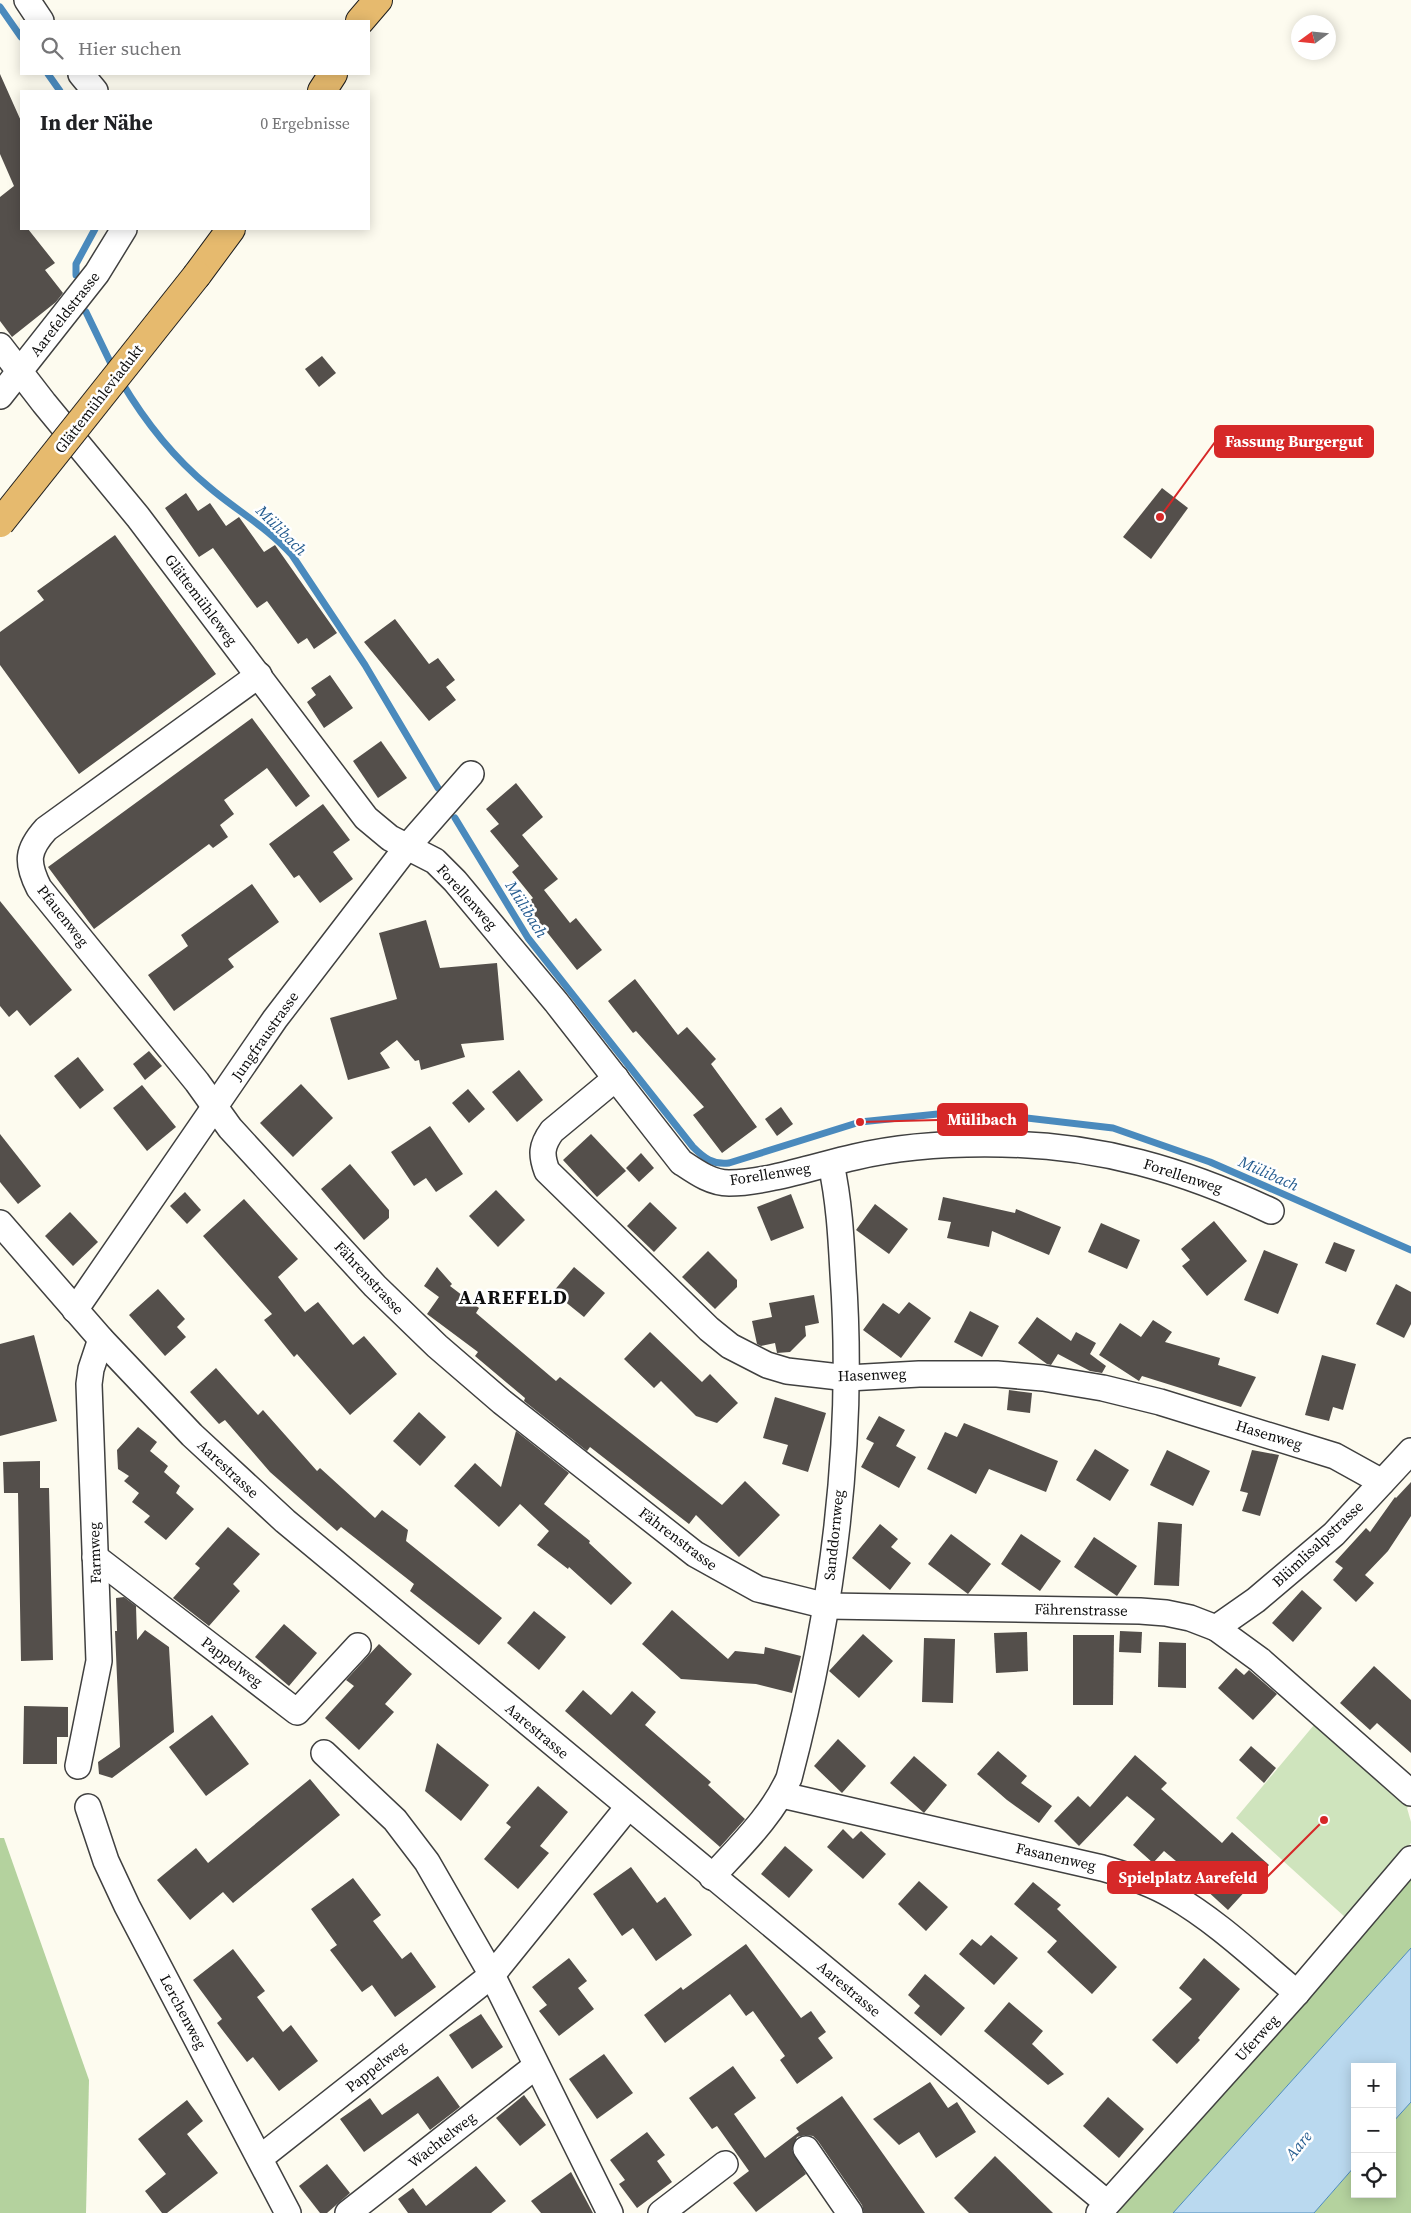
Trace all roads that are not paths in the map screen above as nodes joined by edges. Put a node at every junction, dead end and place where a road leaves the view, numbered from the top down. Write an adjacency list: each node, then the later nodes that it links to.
1 (27, 0): 2 (street)
2 (40, 20)
3 (82, 75): 5 (street)
4 (332, 75): 6 (highway)
5 (94, 90)
6 (323, 90)
7 (123, 230): 10 (street, Aarefeldstrasse)
8 (230, 230): 12 (highway, Glättemühleviadukt, bridge)
9 (0, 346): 10 (street, Glättemühleweg)
10 (20, 372): 11 (street, Aarefeldstrasse); 13 (street, Glättemühleweg)
11 (0, 396)
12 (0, 523)
13 (259, 675): 15 (street, Glättemühleweg); 17 (street, Pfauenweg)
14 (471, 774): 15 (street, Jungfraustrasse)
15 (407, 847): 16 (street, Forellenweg); 17 (street, Jungfraustrasse)
16 (616, 1078): 18 (street, Forellenweg); 23 (street, Hasenweg)
17 (216, 1108): 21 (street, Jungfraustrasse); 27 (street, Fährenstrasse)
18 (831, 1164): 19 (street, Forellenweg); 23 (street, Sanddornweg)
19 (1271, 1212)
20 (0, 1223): 21 (street, Aarestrasse)
21 (75, 1310): 22 (street, Aarestrasse)
22 (101, 1339): 26 (street, Farmweg); 35 (street, Aarestrasse)
23 (848, 1378): 25 (street, Hasenweg); 27 (street, Sanddornweg)
24 (1411, 1451): 25 (street, Blümlisalpstrasse)
25 (1382, 1482): 28 (street, Blümlisalpstrasse)
26 (95, 1557): 29 (street, Pappelweg); 31 (street, Farmweg)
27 (827, 1606): 28 (street, Fährenstrasse); 33 (street, Sanddornweg)
28 (1216, 1628): 32 (street, Fährenstrasse)
29 (358, 1646)
30 (324, 1753): 38 (street)
31 (78, 1766)
32 (1411, 1793)
33 (782, 1795): 37 (street, Sanddornweg); 39 (street, Fasanenweg)
34 (88, 1807): 42 (street, Lerchenweg)
35 (628, 1807): 37 (street, Aarestrasse); 38 (street, Pappelweg)
36 (1411, 1859): 39 (street, Uferweg)
37 (712, 1877): 44 (street, Aarestrasse)
38 (492, 1975): 40 (street); 42 (street, Pappelweg)
39 (1297, 1994): 44 (street, Uferweg)
40 (536, 2066): 46 (street, Wachtelweg); 47 (street)
41 (806, 2149): 49 (street)
42 (260, 2158): 45 (street, Lerchenweg)
43 (725, 2164): 48 (street)
44 (1103, 2208)
45 (288, 2213)
46 (348, 2213)
47 (610, 2213)
48 (661, 2213)
49 (850, 2213)

